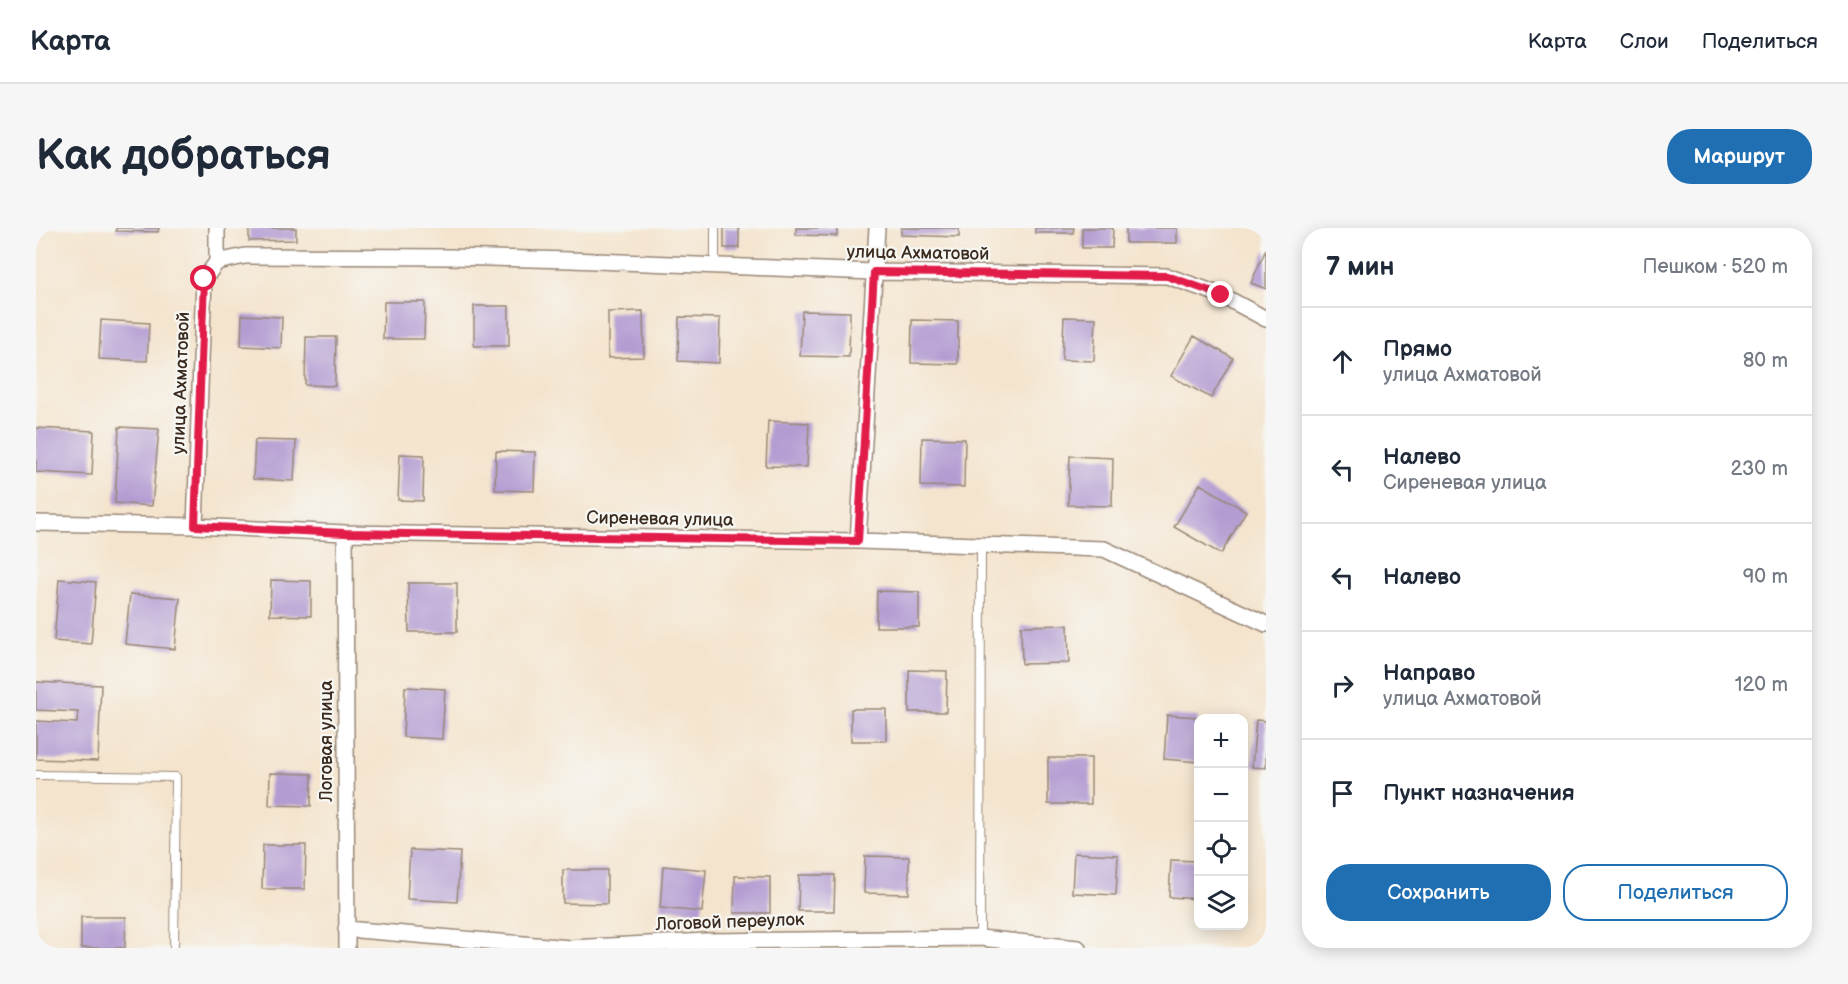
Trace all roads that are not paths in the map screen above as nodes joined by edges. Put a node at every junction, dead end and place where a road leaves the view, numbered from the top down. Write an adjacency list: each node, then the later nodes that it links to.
1 (217, 228): 4 (street)
2 (715, 228): 5 (lane)
3 (877, 228): 6 (street)
4 (217, 262): 5 (street, улица Ахматовой); 9 (street, улица Ахматовой)
5 (715, 267): 6 (street, улица Ахматовой)
6 (874, 272): 7 (street, улица Ахматовой); 11 (street)
7 (1266, 319)
8 (36, 523): 9 (street, Сиреневая улица)
9 (195, 526): 10 (street, Сиреневая улица)
10 (345, 533): 11 (street, Сиреневая улица); 15 (street, Логовая улица)
11 (858, 541): 12 (street, Сиреневая улица)
12 (981, 545): 13 (street, Сиреневая улица); 16 (lane)
13 (1266, 624)
14 (36, 775): 17 (lane)
15 (346, 929): 16 (street, Логовой переулок); 18 (street, Логовая улица)
16 (980, 938): 19 (street, Логовой переулок)
17 (174, 948)
18 (346, 948)
19 (1078, 948)

